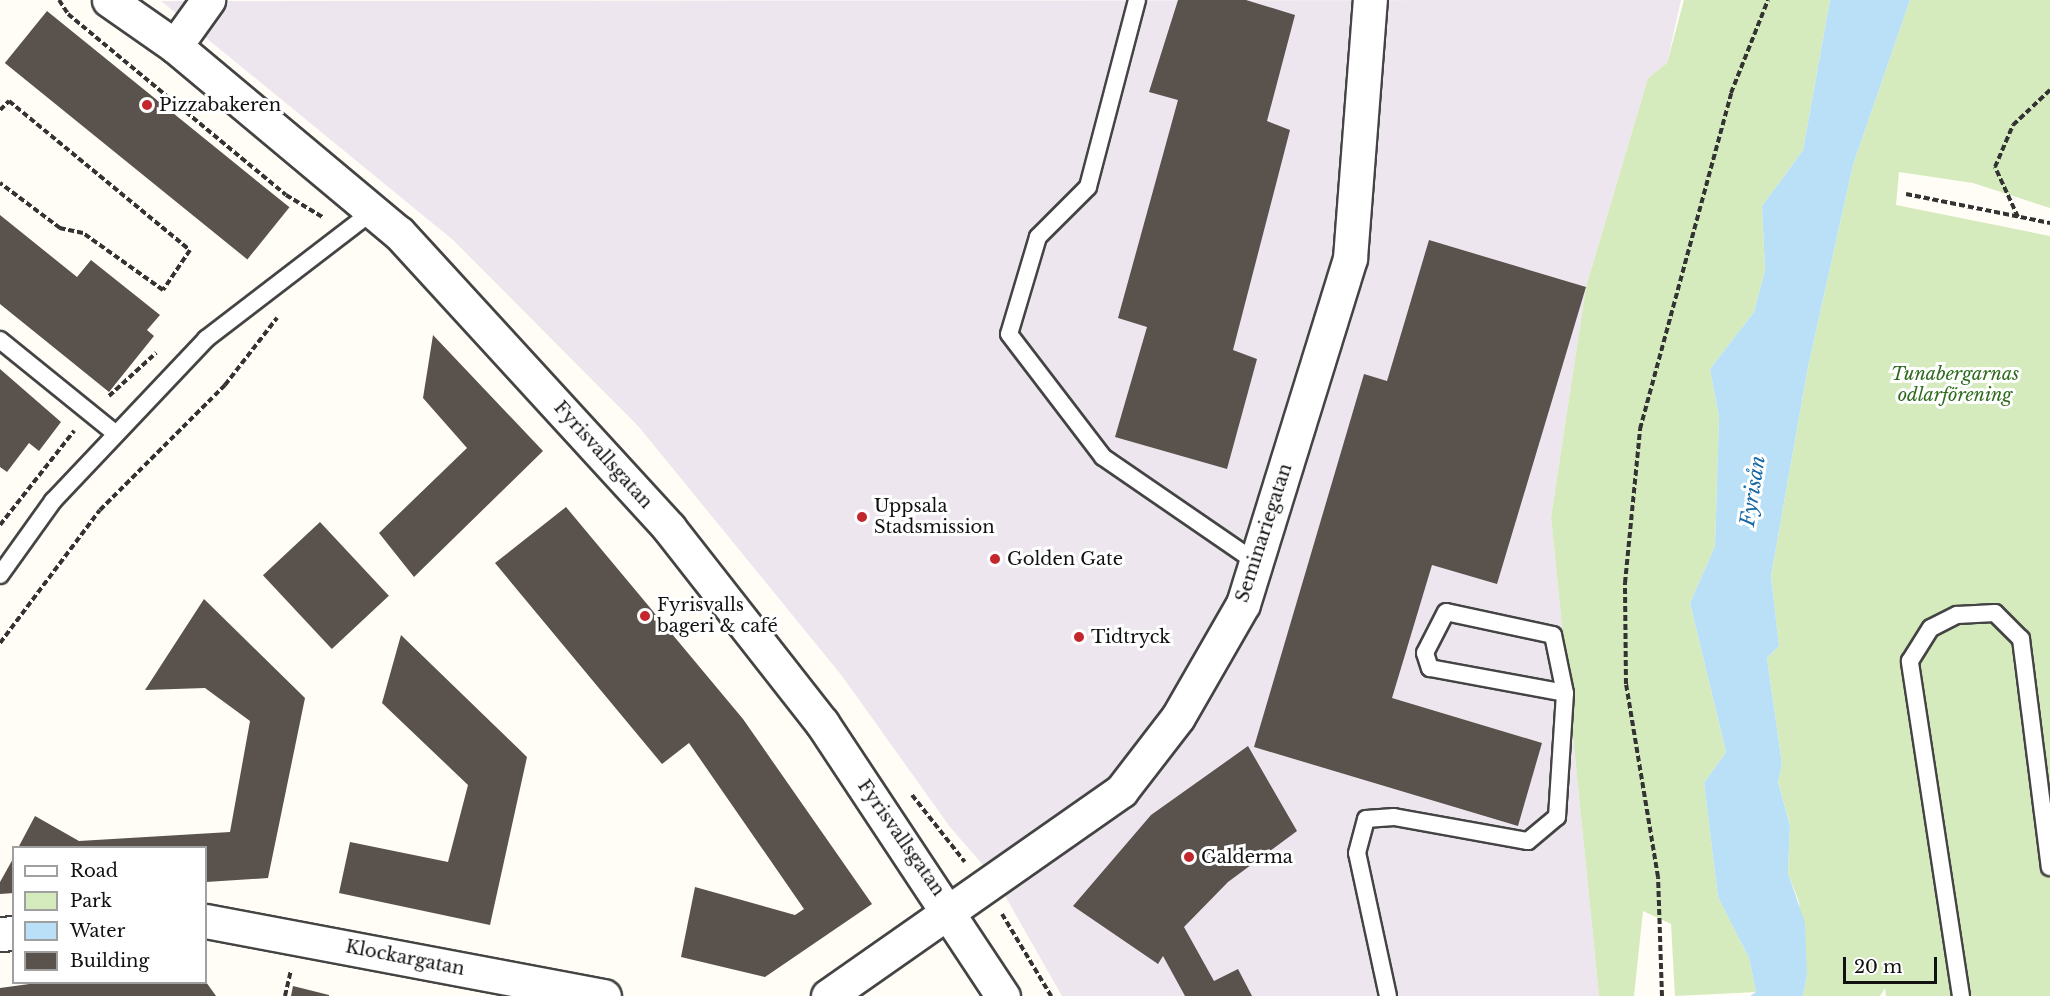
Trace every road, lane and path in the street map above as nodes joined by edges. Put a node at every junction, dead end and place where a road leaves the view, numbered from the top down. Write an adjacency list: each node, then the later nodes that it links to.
1 (59, 0): 15 (path)
2 (109, 0): 7 (street, Fyrisvallsgatan)
3 (208, 0): 7 (street)
4 (1137, 0): 19 (lane)
5 (1370, 0): 19 (street, Seminariegatan)
6 (1768, 0): 30 (path)
7 (175, 46): 12 (street, Fyrisvallsgatan)
8 (2050, 90): 13 (path)
9 (0, 110): 10 (path)
10 (0, 183)
11 (1906, 194): 13 (path)
12 (373, 211): 15 (lane); 24 (street, Fyrisvallsgatan)
13 (2018, 217): 14 (path)
14 (2050, 223)
15 (344, 234): 18 (lane)
16 (283, 310): 21 (path)
17 (0, 340): 18 (lane)
18 (116, 434): 20 (lane)
19 (1256, 562): 24 (street, Seminariegatan)
20 (0, 575)
21 (0, 643)
22 (1565, 693): 22 (lane); 29 (lane)
23 (2050, 867): 31 (lane)
24 (951, 910): 27 (street, Seminariegatan); 28 (street, Fyrisvallsgatan)
25 (207, 921): 26 (street, Klockargatan)
26 (604, 996)
27 (828, 996)
28 (1003, 996)
29 (1388, 996)
30 (1662, 996)
31 (1961, 996)

